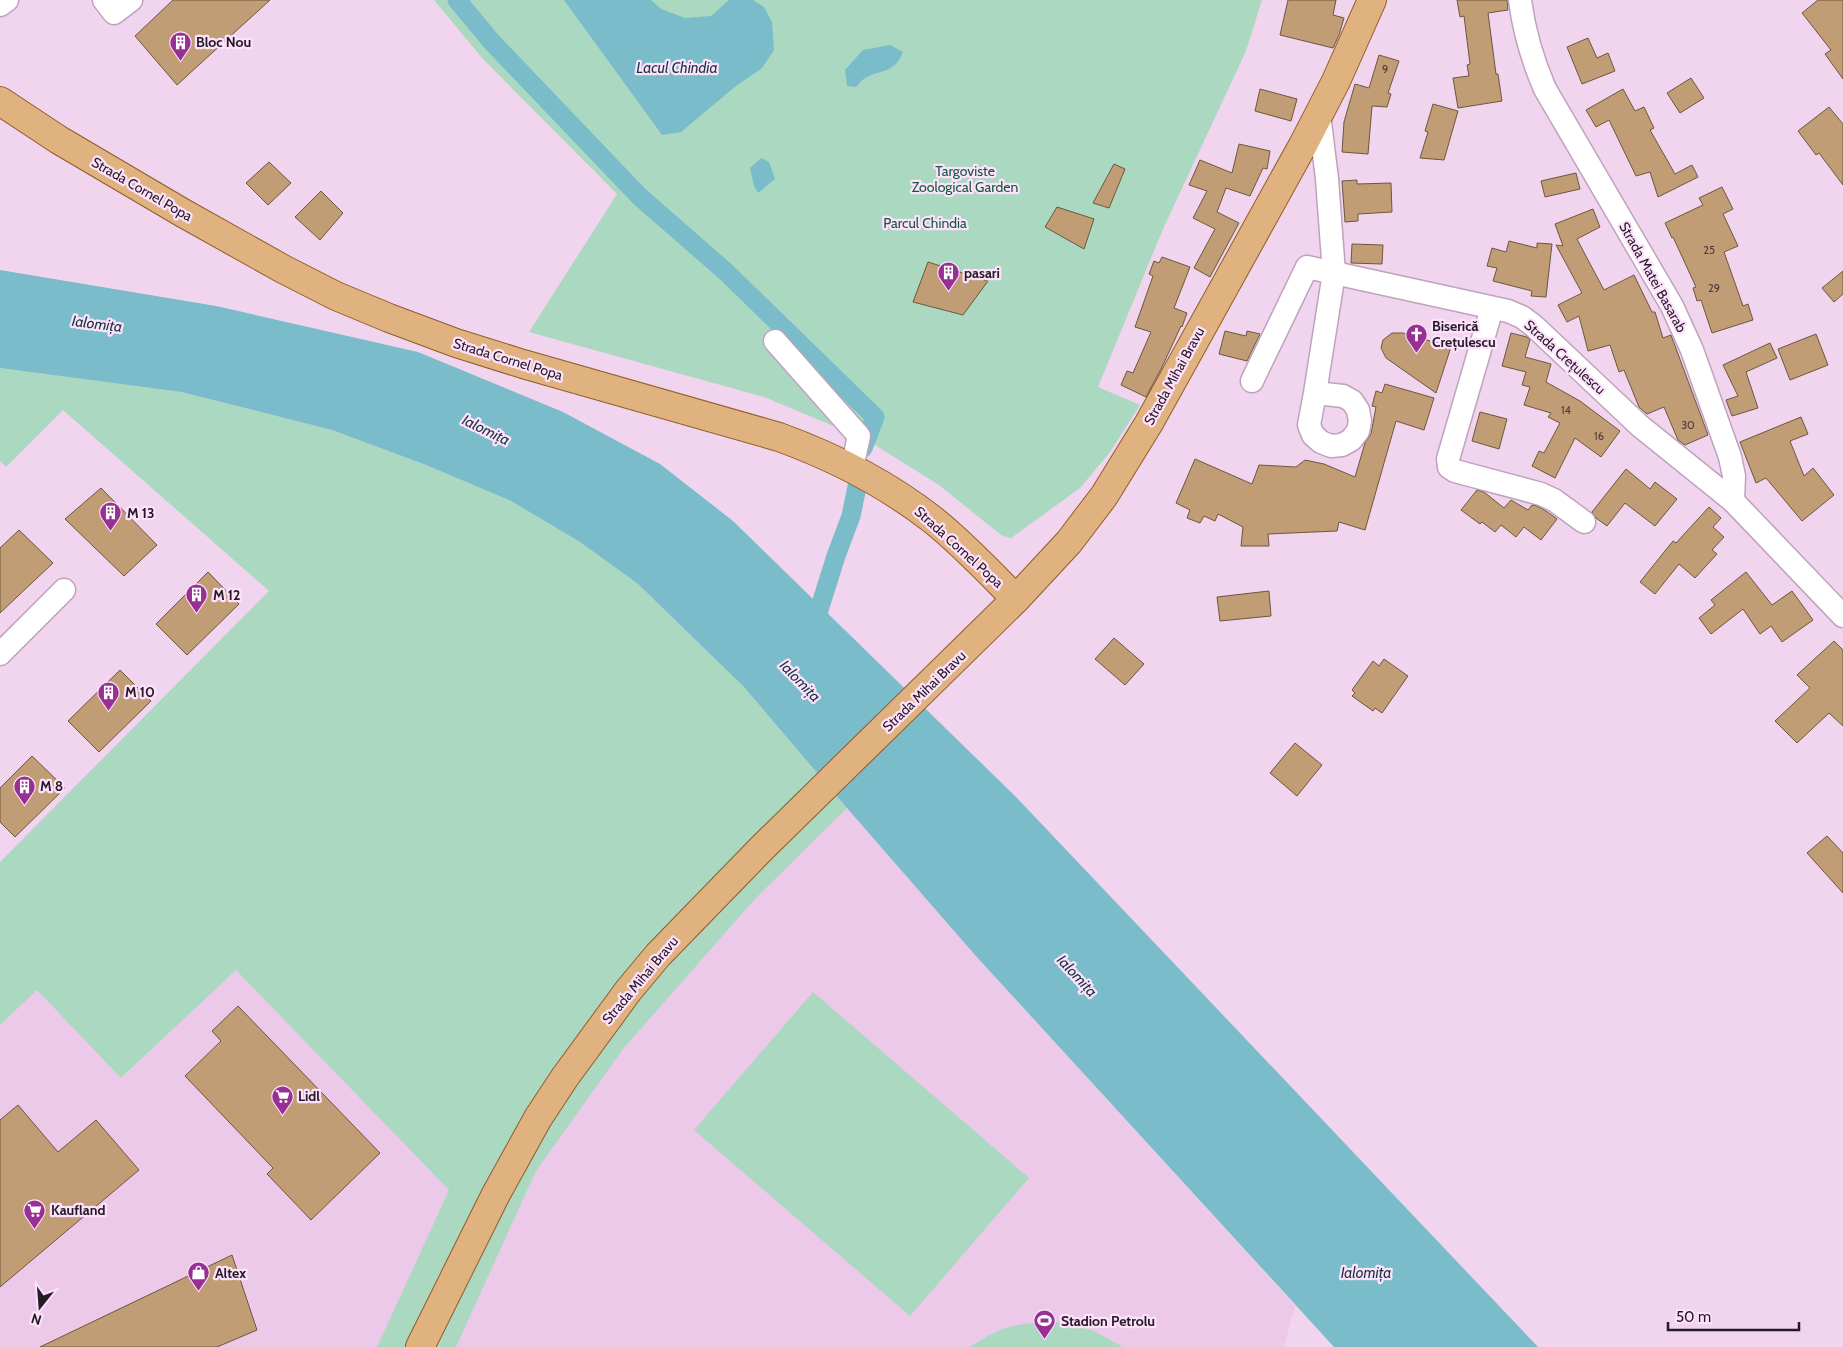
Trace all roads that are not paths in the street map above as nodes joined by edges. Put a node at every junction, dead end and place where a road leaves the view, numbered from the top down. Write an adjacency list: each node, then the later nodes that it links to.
1 (7, 0): 6 (street)
2 (104, 0): 3 (street)
3 (131, 0)
4 (1372, 0): 8 (main road, Strada Mihai Bravu)
5 (1520, 0): 15 (street, Strada Matei Basarab)
6 (0, 5)
7 (0, 101): 14 (main road, Strada Cornel Popa)
8 (1319, 114): 9 (street); 17 (main road, Strada Mihai Bravu)
9 (1334, 273): 10 (street, Strada Crețulescu); 12 (street, Strada Crețulescu); 13 (street)
10 (1492, 308): 15 (street, Strada Crețulescu); 16 (street)
11 (775, 342): 14 (street)
12 (1252, 381)
13 (1315, 392)
14 (852, 468): 18 (main road, Strada Cornel Popa)
15 (1733, 501): 21 (street)
16 (1584, 522)
17 (1062, 550): 18 (main road); 20 (main road, Strada Mihai Bravu)
18 (994, 577): 20 (main road, Strada Cornel Popa); 22 (main road)
19 (64, 590): 23 (street)
20 (1016, 599): 22 (main road, Strada Mihai Bravu)
21 (1843, 616)
22 (987, 629): 24 (main road, Strada Mihai Bravu)
23 (0, 654)
24 (420, 1346)

